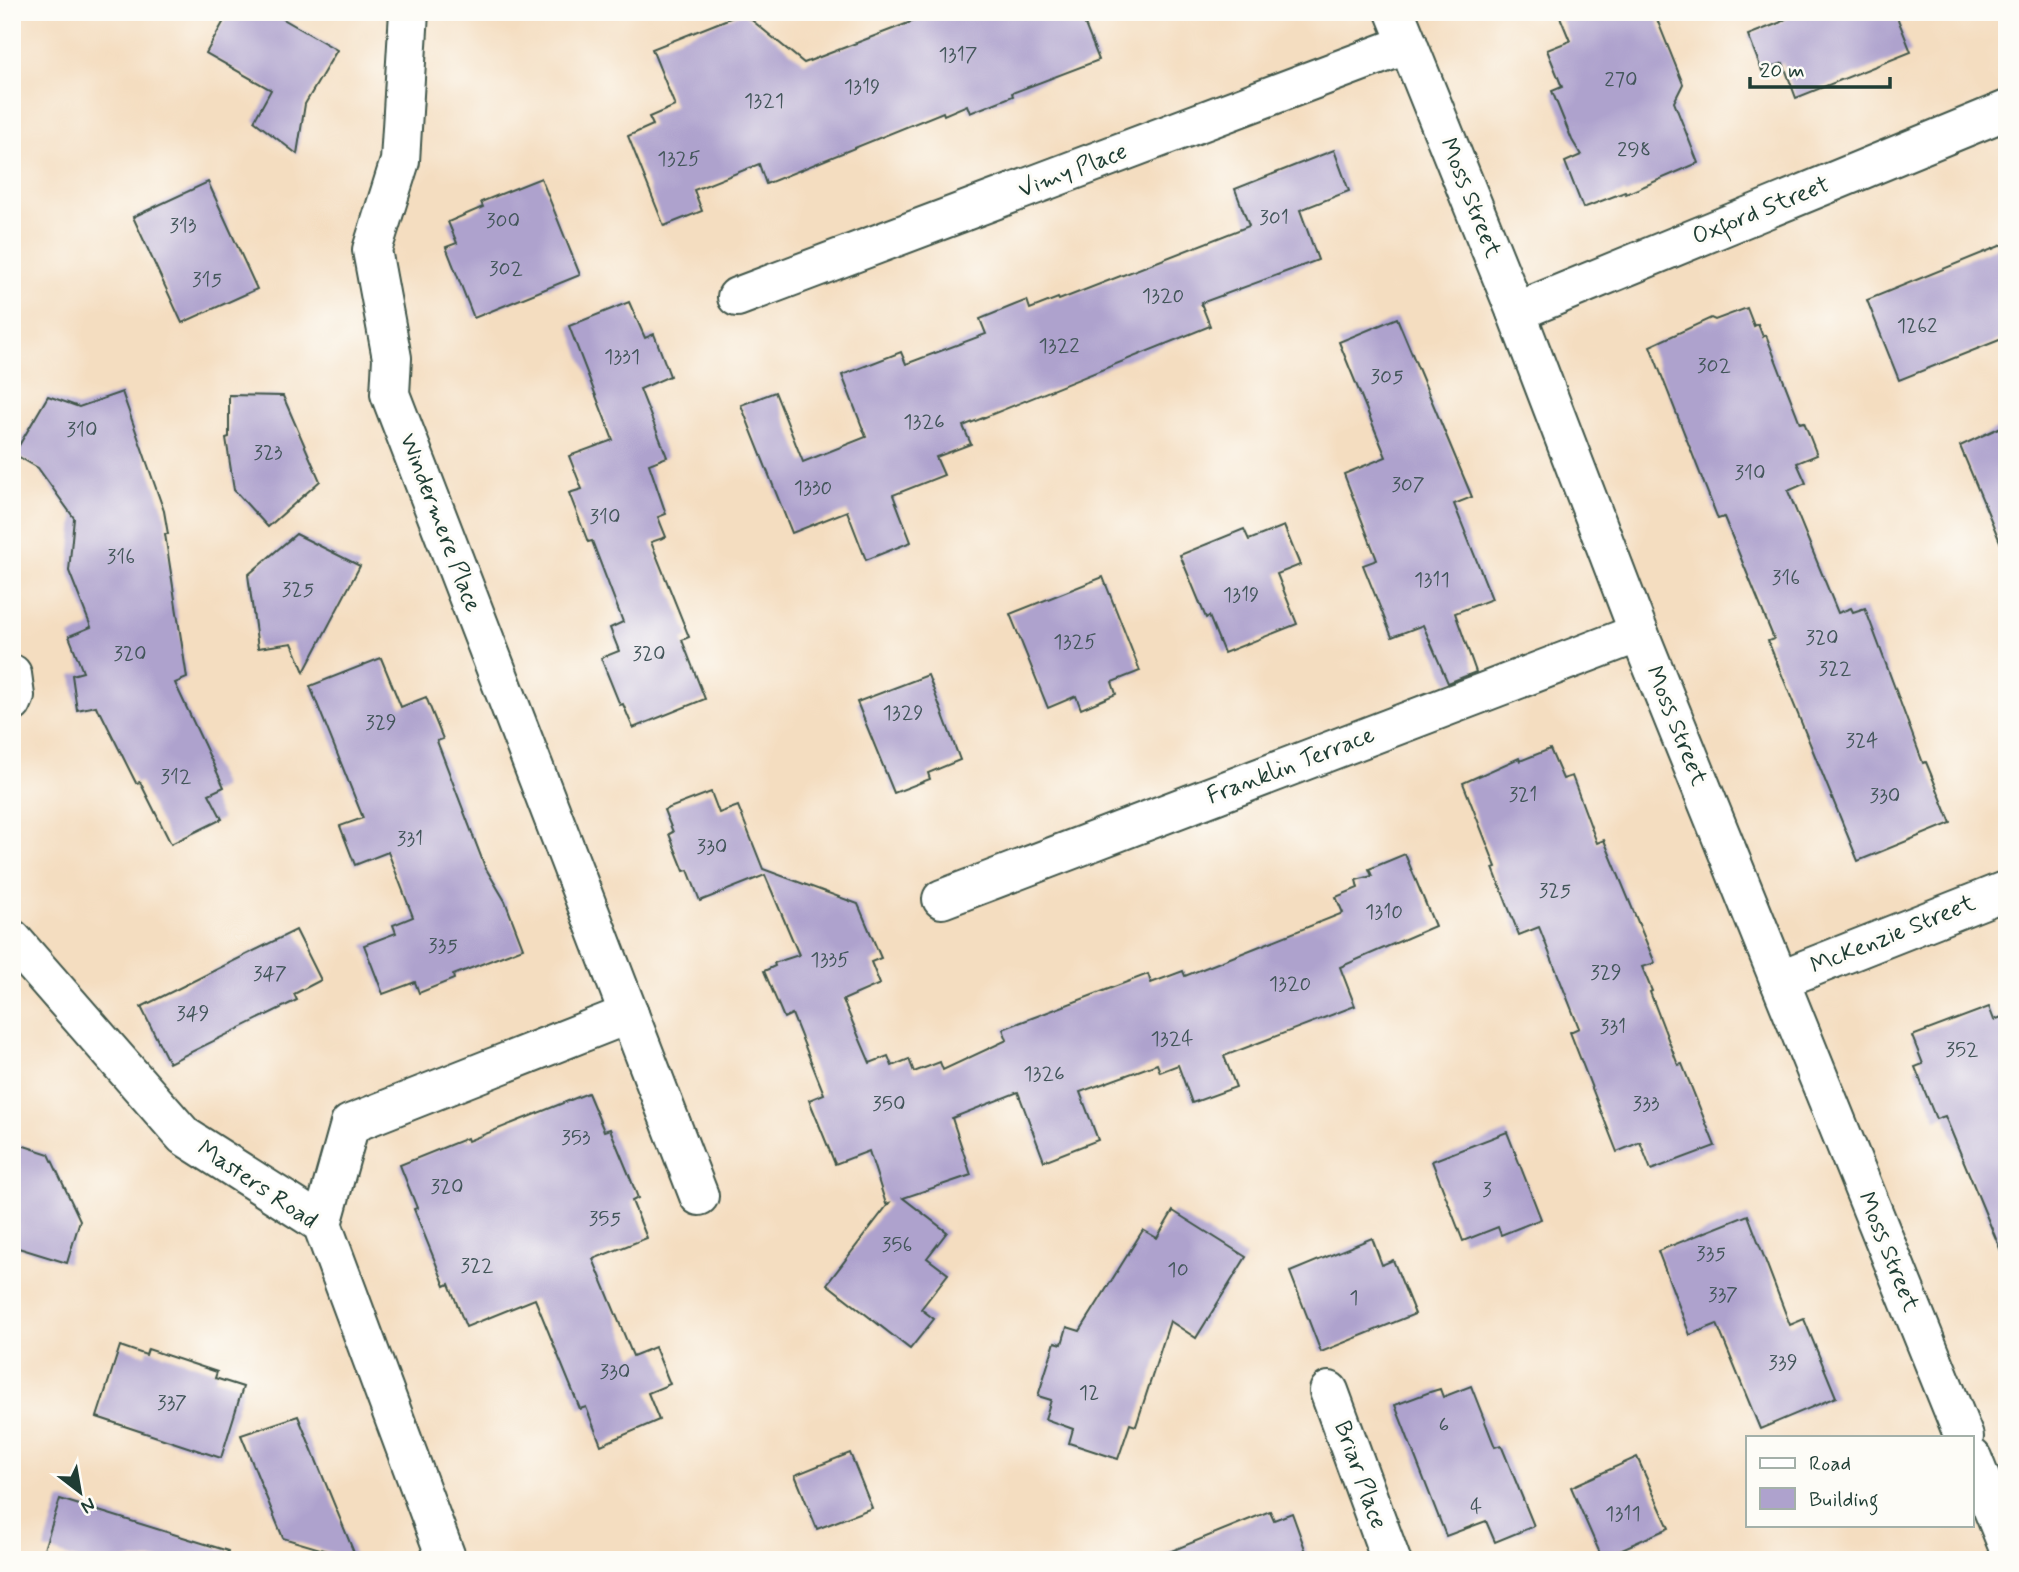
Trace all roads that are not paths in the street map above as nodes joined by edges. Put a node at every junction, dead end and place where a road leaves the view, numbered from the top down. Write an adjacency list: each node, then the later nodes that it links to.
1 (409, 12): 13 (street, Windermere Place)
2 (1402, 28): 4 (street, Vimy Place); 5 (street, Moss Street)
3 (2007, 110): 5 (street, Oxford Street)
4 (737, 297)
5 (1516, 312): 6 (street, Moss Street)
6 (1639, 633): 10 (street, Franklin Terrace); 12 (street, Moss Street)
7 (12, 674): 8 (street)
8 (12, 703)
9 (2007, 890): 12 (street, McKenzie Street)
10 (942, 899)
11 (12, 939): 15 (street, Masters Road)
12 (1779, 980): 17 (street, Moss Street)
13 (629, 1014): 14 (street, Windermere Place); 15 (street)
14 (699, 1196)
15 (322, 1224): 20 (street, Masters Road)
16 (1329, 1391): 21 (street, Briar Place)
17 (1964, 1436)
18 (1974, 1463): 19 (street)
19 (2007, 1544)
20 (447, 1560)
21 (1391, 1560)

